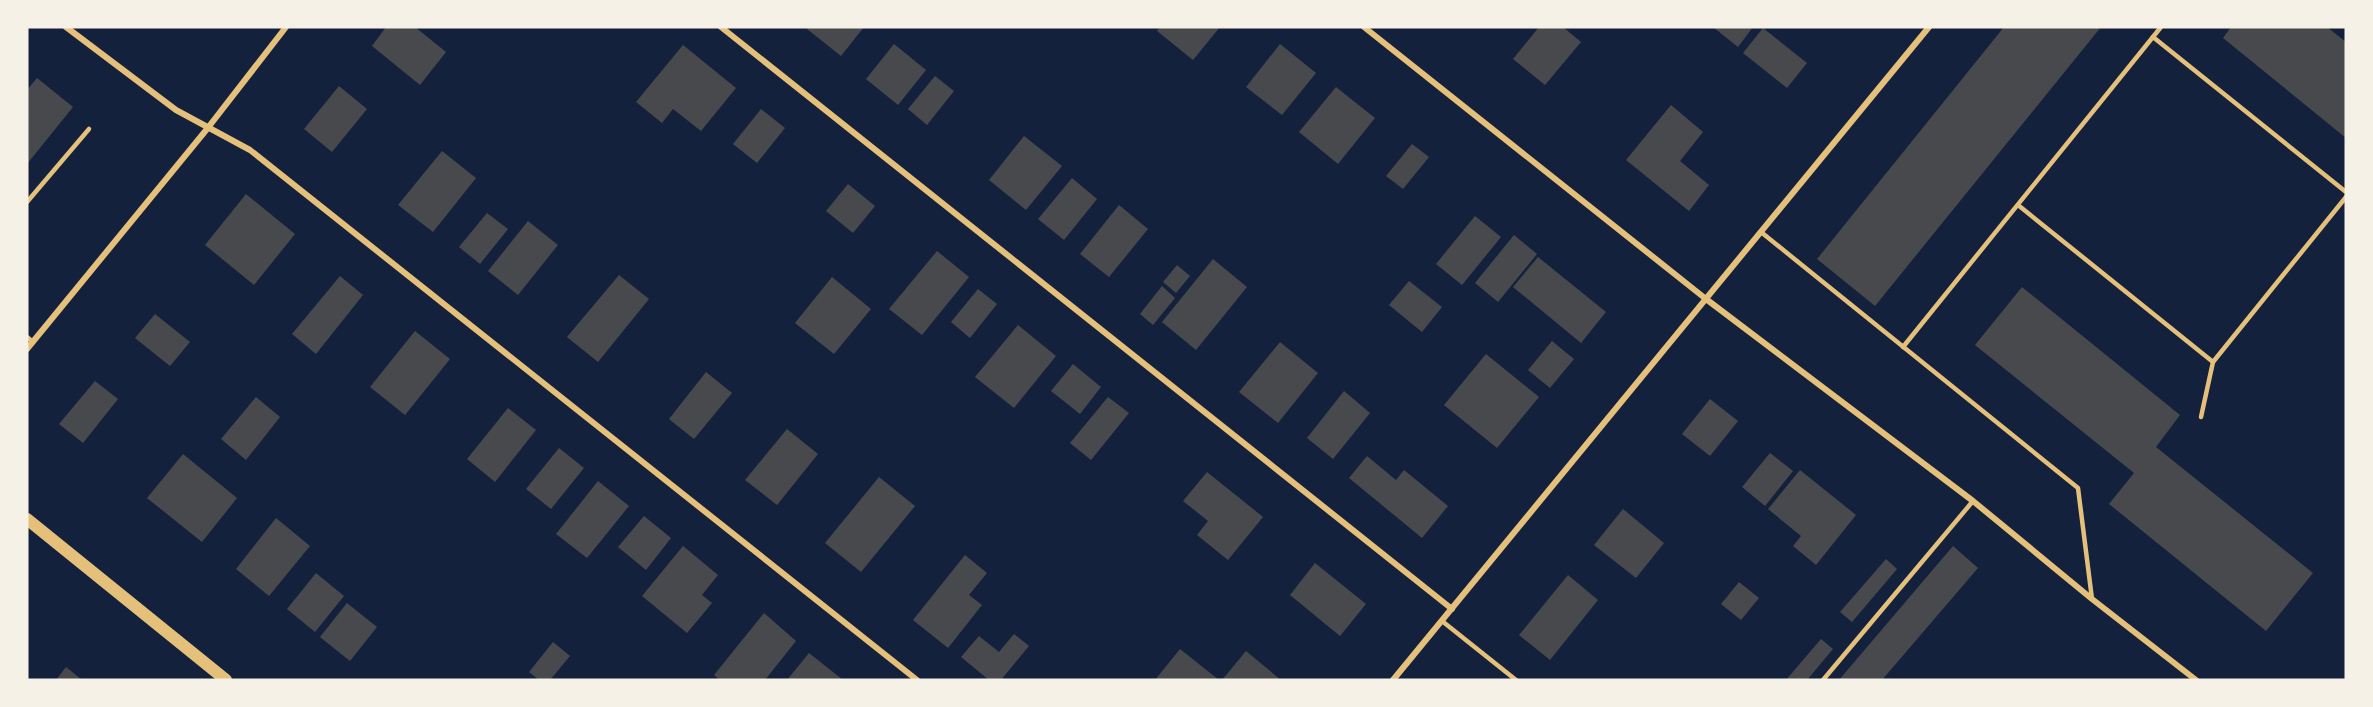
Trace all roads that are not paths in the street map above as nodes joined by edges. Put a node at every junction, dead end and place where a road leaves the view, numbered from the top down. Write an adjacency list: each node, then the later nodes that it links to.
1 (66, 27): 9 (street)
2 (286, 27): 9 (street)
3 (721, 27): 24 (street)
4 (1364, 27): 15 (street)
5 (1929, 27): 14 (street)
6 (2161, 27): 7 (lane)
7 (2153, 37): 10 (lane); 13 (lane)
8 (89, 129): 12 (lane)
9 (207, 129): 16 (street); 27 (street)
10 (2346, 192)
11 (2346, 197): 19 (lane)
12 (27, 202)
13 (2018, 205): 17 (lane); 19 (lane)
14 (1761, 232): 15 (street); 17 (lane)
15 (1706, 300): 21 (street); 24 (street)
16 (30, 340): 18 (street)
17 (1903, 347): 23 (lane)
18 (27, 349)
19 (2213, 362): 20 (lane)
20 (2200, 417)
21 (1973, 501): 23 (street); 30 (lane)
22 (27, 519): 26 (main road)
23 (2092, 599): 31 (street)
24 (1452, 609): 25 (street)
25 (1442, 621): 28 (street); 29 (lane)
26 (226, 680)
27 (917, 680)
28 (1393, 680)
29 (1516, 680)
30 (1822, 680)
31 (2196, 680)

